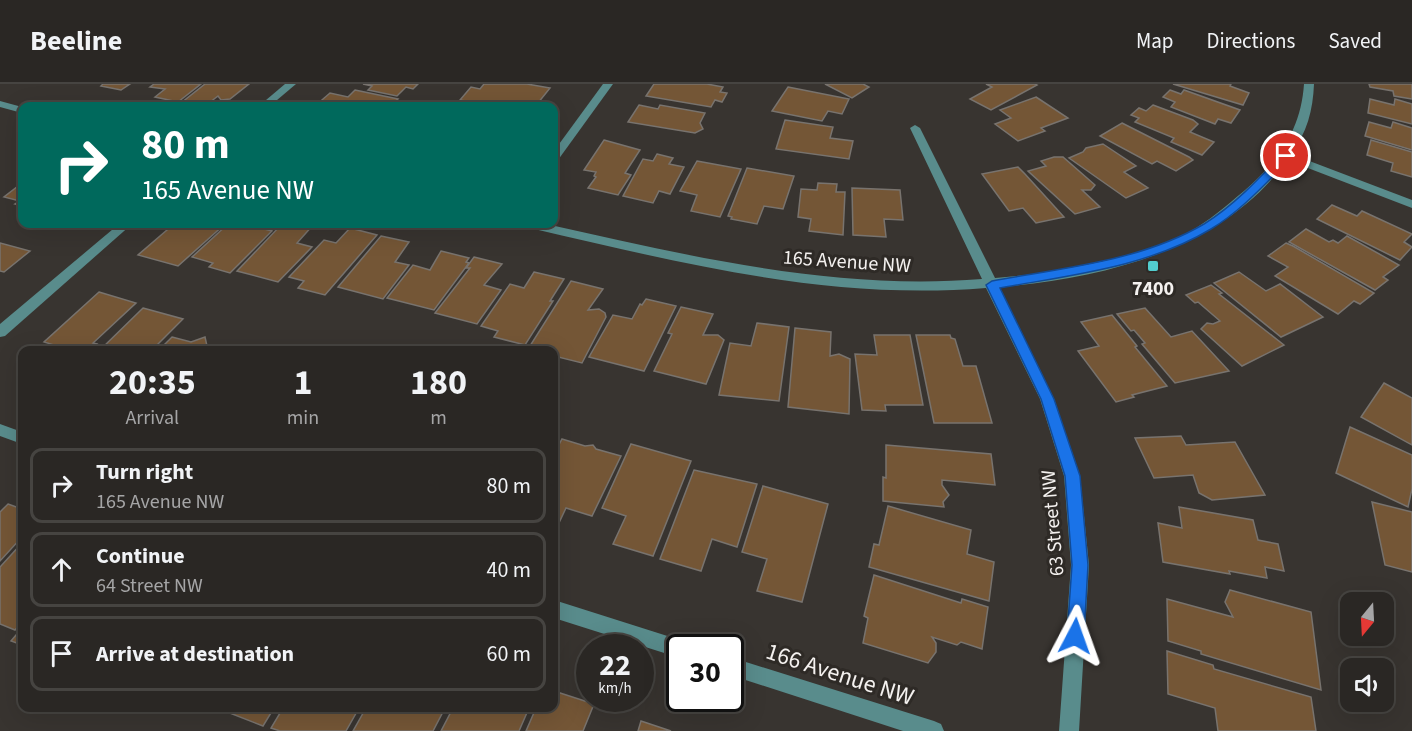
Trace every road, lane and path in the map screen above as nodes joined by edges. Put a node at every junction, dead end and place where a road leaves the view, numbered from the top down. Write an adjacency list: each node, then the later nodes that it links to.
1 (291, 84): 4 (street)
2 (608, 84): 8 (street)
3 (1309, 84): 9 (street, 165 Avenue NW)
4 (269, 102)
5 (0, 104): 6 (street)
6 (18, 109)
7 (915, 128): 13 (street, 63 Street NW)
8 (558, 153)
9 (1286, 156): 10 (street); 13 (street, 165 Avenue NW)
10 (1412, 204)
11 (121, 228): 14 (street)
12 (548, 228): 13 (street, 165 Avenue NW)
13 (992, 285): 21 (street, 63 Street NW)
14 (0, 332)
15 (0, 430): 16 (street)
16 (18, 437)
17 (558, 610): 18 (street)
18 (666, 645)
19 (744, 670): 20 (street, 166 Avenue NW)
20 (934, 731)
21 (1069, 731)

